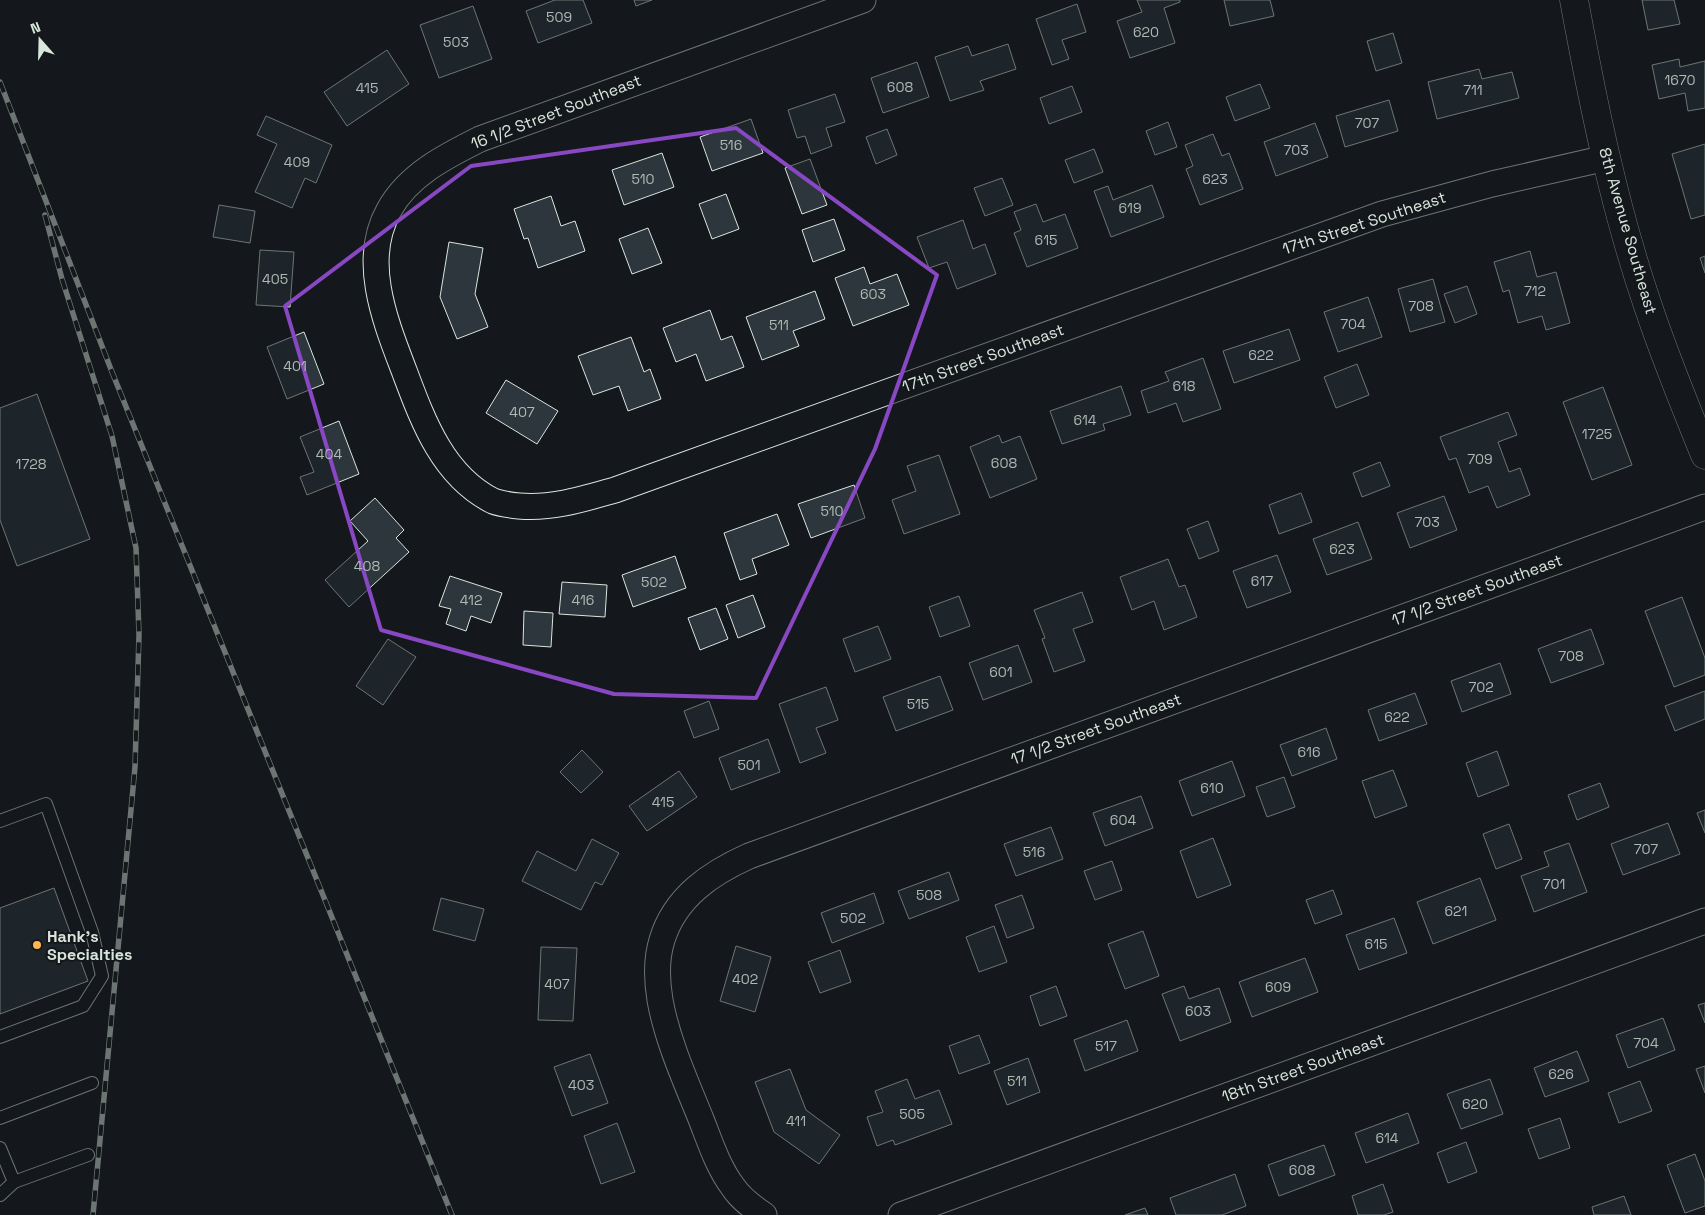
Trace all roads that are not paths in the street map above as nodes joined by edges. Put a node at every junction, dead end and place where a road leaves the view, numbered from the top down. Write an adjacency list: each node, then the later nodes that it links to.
1 (1574, 0): 3 (street, 8th Avenue Southeast)
2 (852, 2): 4 (street, 16 1/2 Street Southeast)
3 (1606, 158): 4 (street, 17th Street Southeast); 5 (street, 8th Avenue Southeast)
4 (412, 391)
5 (1705, 455)
6 (1705, 507): 16 (street, 17 1/2 Street Southeast)
7 (0, 821): 9 (lane)
8 (1705, 921): 17 (street, 18th Street Southeast)
9 (0, 1037)
10 (92, 1083): 11 (lane)
11 (0, 1118)
12 (0, 1148): 14 (lane)
13 (88, 1155): 14 (lane)
14 (14, 1182): 15 (lane)
15 (0, 1195)
16 (764, 1215)
17 (901, 1215)

